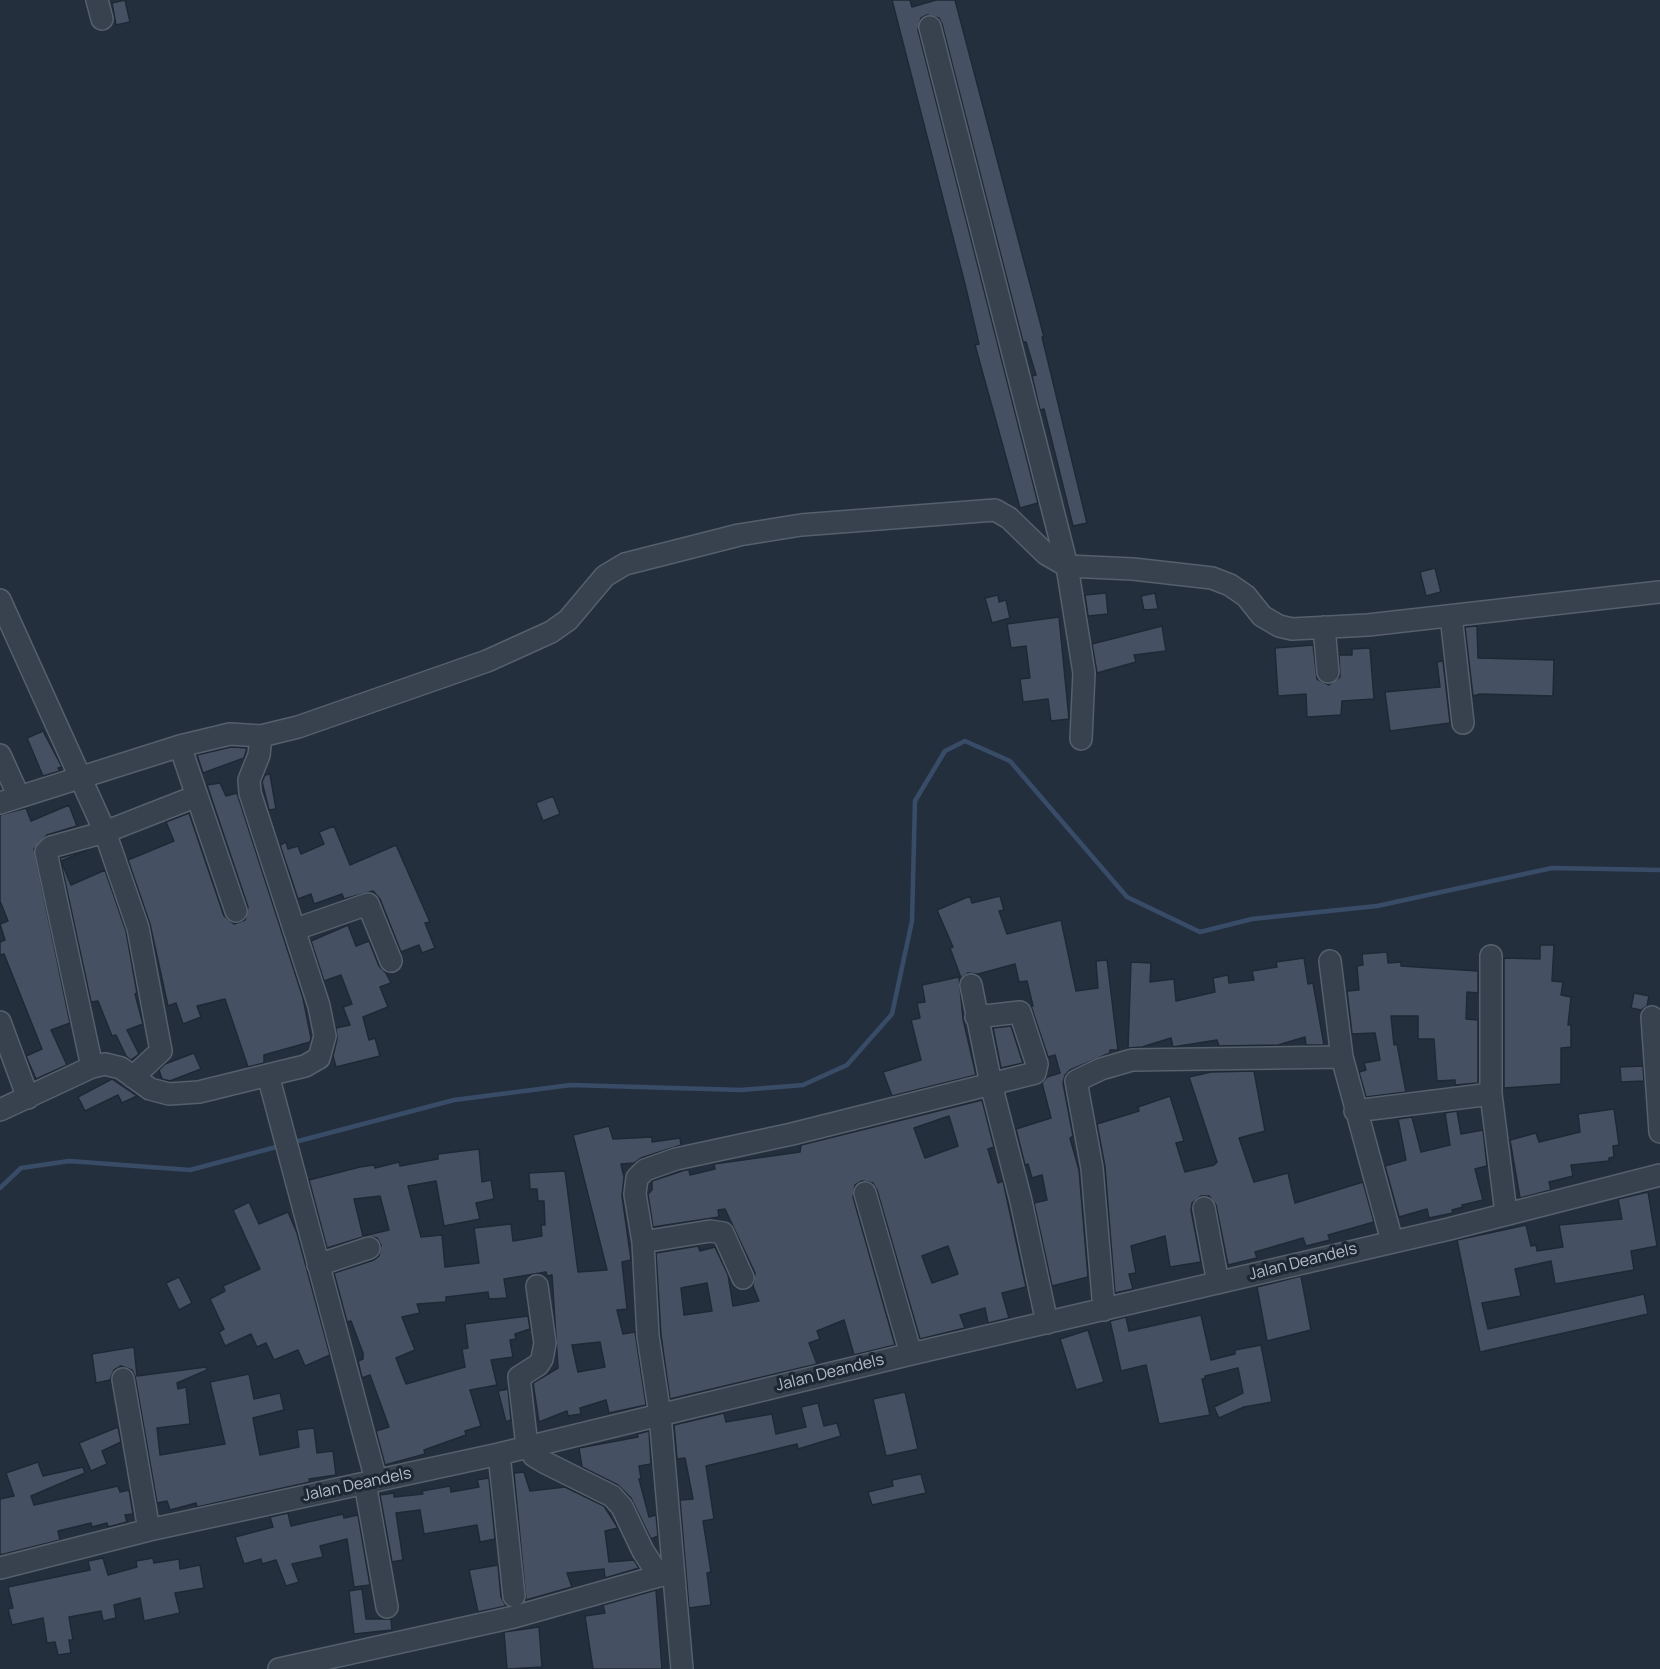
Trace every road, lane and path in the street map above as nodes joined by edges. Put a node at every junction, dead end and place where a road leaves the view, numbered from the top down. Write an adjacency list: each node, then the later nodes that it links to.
1 (930, 27): 2 (street)
2 (1067, 566): 6 (street); 9 (street); 10 (street)
3 (1660, 592): 5 (street)
4 (0, 600): 13 (street)
5 (1451, 616): 6 (street); 8 (street)
6 (1324, 627): 7 (street)
7 (1328, 672)
8 (1463, 723)
9 (261, 736): 11 (street); 18 (street)
10 (1080, 740)
11 (180, 746): 13 (street); 14 (street)
12 (0, 755): 15 (street)
13 (81, 776): 15 (street); 16 (street)
14 (197, 796): 16 (street); 17 (street)
15 (9, 800)
16 (105, 832): 27 (street); 29 (street)
17 (236, 912)
18 (296, 929): 20 (street); 28 (street)
19 (1491, 956): 31 (street)
20 (391, 961)
21 (1330, 961): 26 (street)
22 (971, 985): 23 (street)
23 (976, 1017): 30 (street); 30 (street)
24 (1652, 1017): 35 (street)
25 (0, 1022): 32 (street)
26 (1341, 1057): 34 (street); 47 (street)
27 (92, 1067): 29 (street); 32 (street)
28 (268, 1075): 29 (street); 43 (street)
29 (133, 1077)
30 (991, 1084): 41 (street); 48 (street)
31 (1491, 1094): 34 (street); 39 (street)
32 (28, 1098): 33 (street)
33 (0, 1110)
34 (1355, 1111): 40 (street)
35 (1660, 1132)
36 (1660, 1175): 39 (street, Jalan Deandels)
37 (865, 1193): 49 (street)
38 (1204, 1208): 45 (street)
39 (1506, 1213): 40 (street, Jalan Deandels)
40 (1392, 1241): 45 (street, Jalan Deandels)
41 (643, 1242): 44 (street); 51 (street)
42 (369, 1248): 43 (street)
43 (318, 1265): 54 (street)
44 (743, 1278)
45 (1218, 1283): 47 (street, Jalan Deandels)
46 (537, 1286): 52 (street)
47 (1104, 1310): 48 (street, Jalan Deandels)
48 (1047, 1323): 49 (street, Jalan Deandels)
49 (911, 1354): 51 (street, Jalan Deandels)
50 (123, 1379): 55 (street)
51 (660, 1415): 52 (street, Jalan Deandels); 57 (street)
52 (527, 1446): 53 (street, Jalan Deandels); 57 (street)
53 (499, 1454): 54 (street, Jalan Deandels); 58 (street)
54 (370, 1482): 55 (street, Jalan Deandels); 59 (street)
55 (148, 1530): 56 (street, Jalan Deandels)
56 (0, 1568)
57 (666, 1574): 60 (street); 61 (street)
58 (514, 1596)
59 (387, 1607)
60 (279, 1669)
61 (682, 1669)

